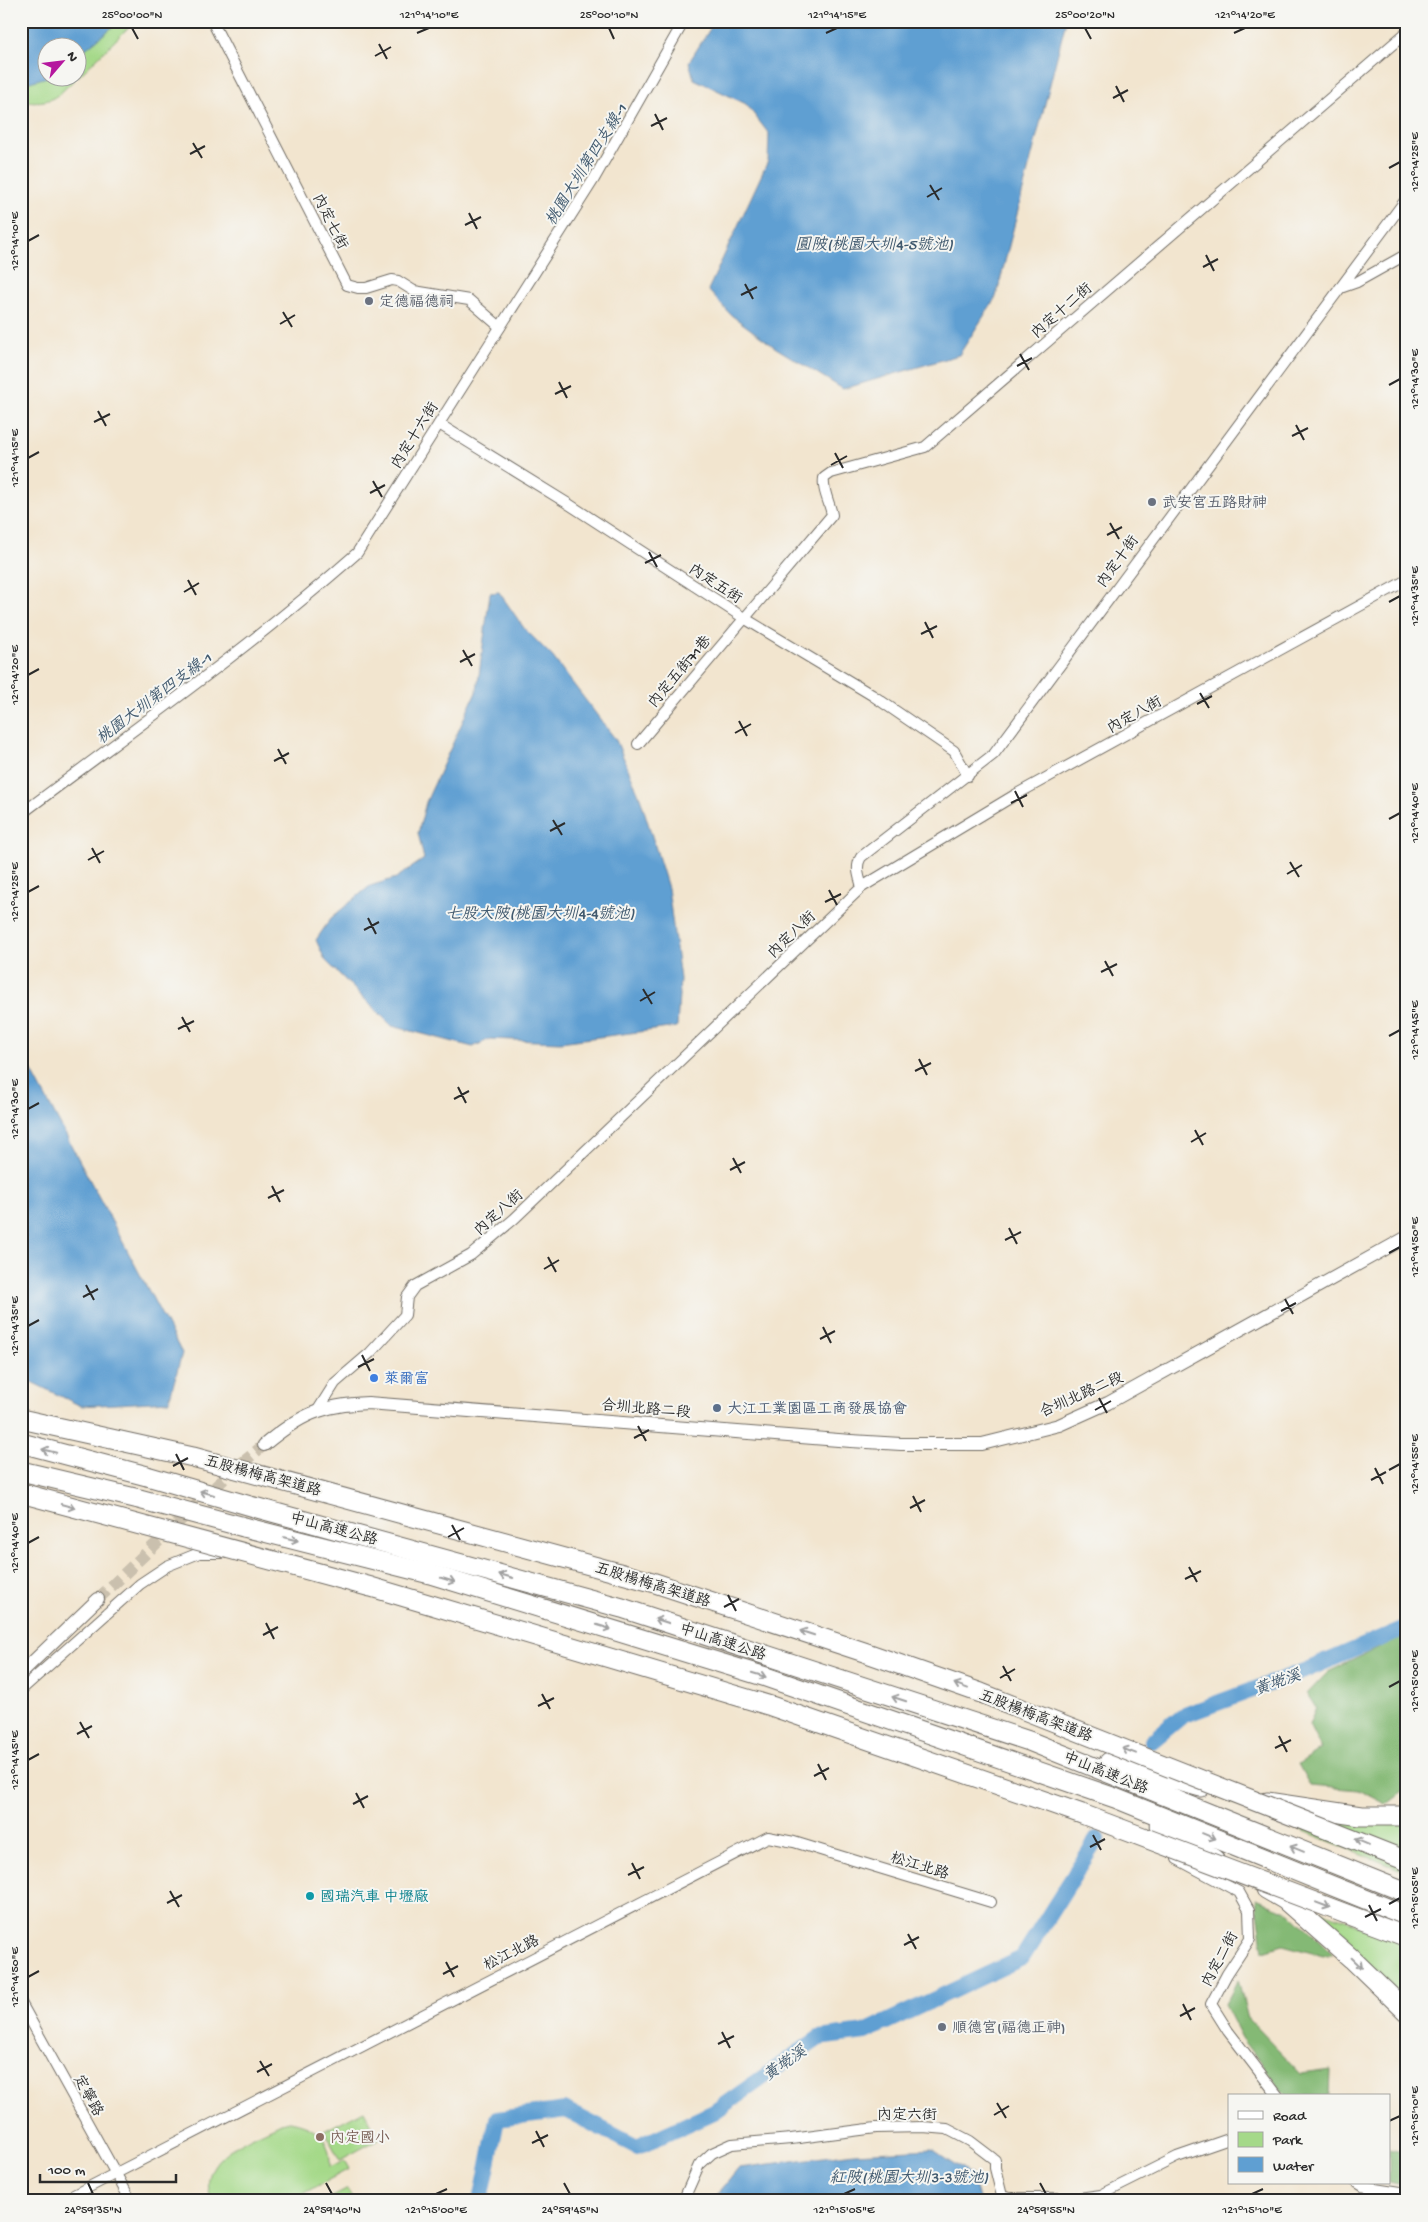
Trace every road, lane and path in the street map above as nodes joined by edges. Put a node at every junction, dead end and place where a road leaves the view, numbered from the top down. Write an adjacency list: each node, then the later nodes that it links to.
1 (212, 21): 7 (street, 內定七街)
2 (684, 21): 7 (street, 內定十六街)
3 (1407, 32): 10 (street, 內定十二街)
4 (1407, 198): 6 (street, 內定十街)
5 (1407, 254): 6 (street)
6 (1340, 288): 12 (street, 內定十街)
7 (500, 327): 8 (street, 內定十六街)
8 (439, 424): 10 (street, 內定五街); 13 (street, 內定十六街)
9 (1407, 580): 14 (street, 內定八街)
10 (744, 618): 11 (street, 內定五街71巷); 12 (street, 內定五街)
11 (638, 744)
12 (968, 776): 14 (street, 內定十街)
13 (21, 814)
14 (862, 887): 16 (street, 內定八街)
15 (1407, 1236): 16 (street, 合圳北路二段)
16 (318, 1410): 19 (street, 合圳北路二段)
17 (21, 1419): 29 (highway, 五股楊梅高架道路, one-way to 17, bridge)
18 (21, 1443): 26 (highway, 中山高速公路, one-way to 18, bridge)
19 (264, 1445)
20 (21, 1471): 27 (highway, 中山高速公路, one-way to 27, bridge)
21 (21, 1493): 33 (highway, one-way to 33, bridge)
22 (98, 1599): 24 (street)
23 (47, 1666): 24 (street); 25 (street); 36 (street, 內定二街)
24 (21, 1674)
25 (21, 1690)
26 (1029, 1741): 28 (highway); 30 (highway, 中山高速公路, one-way to 26)
27 (1115, 1798): 32 (highway, 中山高速公路, one-way to 32); 35 (highway, one-way to 35)
28 (1407, 1816)
29 (1407, 1861)
30 (1407, 1893)
31 (990, 1902): 38 (street, 松江北路)
32 (1407, 1916)
33 (1407, 1938)
34 (21, 2003): 38 (street, 定寧路)
35 (1407, 2012)
36 (1276, 2094)
37 (1228, 2138): 43 (street, 內定六街)
38 (116, 2173): 41 (street, 松江北路); 42 (street, 定寧路)
39 (1359, 2184): 40 (street)
40 (1407, 2193)
41 (62, 2201)
42 (131, 2201)
43 (683, 2201)

